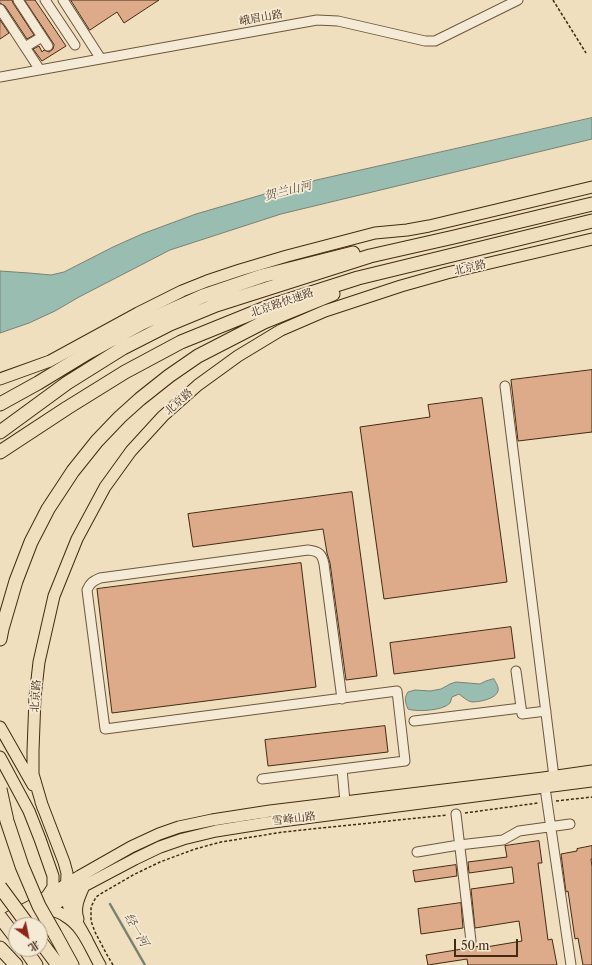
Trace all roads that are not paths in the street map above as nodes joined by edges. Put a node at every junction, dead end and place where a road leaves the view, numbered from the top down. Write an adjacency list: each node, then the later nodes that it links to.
1 (18, 0): 6 (street)
2 (46, 0): 7 (street)
3 (63, 0): 10 (street)
4 (518, 0): 10 (street, 峨眉山路)
5 (0, 9): 9 (street)
6 (42, 37): 8 (street); 9 (street)
7 (75, 45)
8 (48, 46)
9 (25, 47): 11 (street)
10 (101, 59): 11 (street, 峨眉山路)
11 (40, 70): 12 (street, 峨眉山路)
12 (0, 77)
13 (592, 187): 19 (main road)
14 (592, 204): 16 (highway, 北京路快速路)
15 (592, 221): 18 (highway, 北京路快速路)
16 (454, 237): 20 (highway); 24 (highway, 北京路快速路)
17 (592, 239): 41 (main road, 北京路)
18 (417, 264): 25 (highway, 北京路快速路); 26 (highway)
19 (0, 379)
20 (38, 383): 22 (highway); 23 (highway)
21 (505, 386): 30 (street)
22 (0, 400)
23 (0, 404)
24 (0, 432)
25 (0, 452)
26 (0, 639)
27 (516, 670): 29 (street)
28 (342, 699): 28 (street); 34 (street)
29 (521, 708): 30 (street); 31 (street)
30 (546, 711): 37 (street)
31 (414, 721)
32 (0, 727): 41 (main road)
33 (0, 756): 50 (main road)
34 (342, 769): 36 (street); 40 (street)
35 (592, 771): 37 (main road, 雪峰山路)
36 (262, 779)
37 (547, 780): 38 (main road, 雪峰山路); 40 (main road, 雪峰山路); 44 (street); 47 (main road, 雪峰山路)
38 (592, 781)
39 (0, 789): 64 (highway, bridge)
40 (345, 802): 47 (main road, 雪峰山路)
41 (44, 808): 48 (main road)
42 (456, 814): 45 (street)
43 (570, 824): 44 (street)
44 (550, 827): 45 (street); 66 (street)
45 (459, 845): 46 (street); 59 (street)
46 (417, 852)
47 (82, 881): 48 (main road); 51 (main road, 雪峰山路); 58 (main road)
48 (67, 885): 50 (main road); 51 (main road)
49 (0, 887): 54 (highway, bridge)
50 (46, 897): 56 (main road)
51 (66, 898): 52 (main road, 雪峰山路); 58 (main road)
52 (48, 909): 55 (main road, 雪峰山路); 58 (main road)
53 (0, 917): 57 (highway, bridge)
54 (22, 917)
55 (32, 917)
56 (0, 922)
57 (8, 928)
58 (87, 940): 65 (main road)
59 (471, 941)
60 (0, 948): 62 (highway)
61 (48, 951): 63 (highway)
62 (15, 964)
63 (58, 965)
64 (72, 965)
65 (100, 965)
66 (571, 965)

